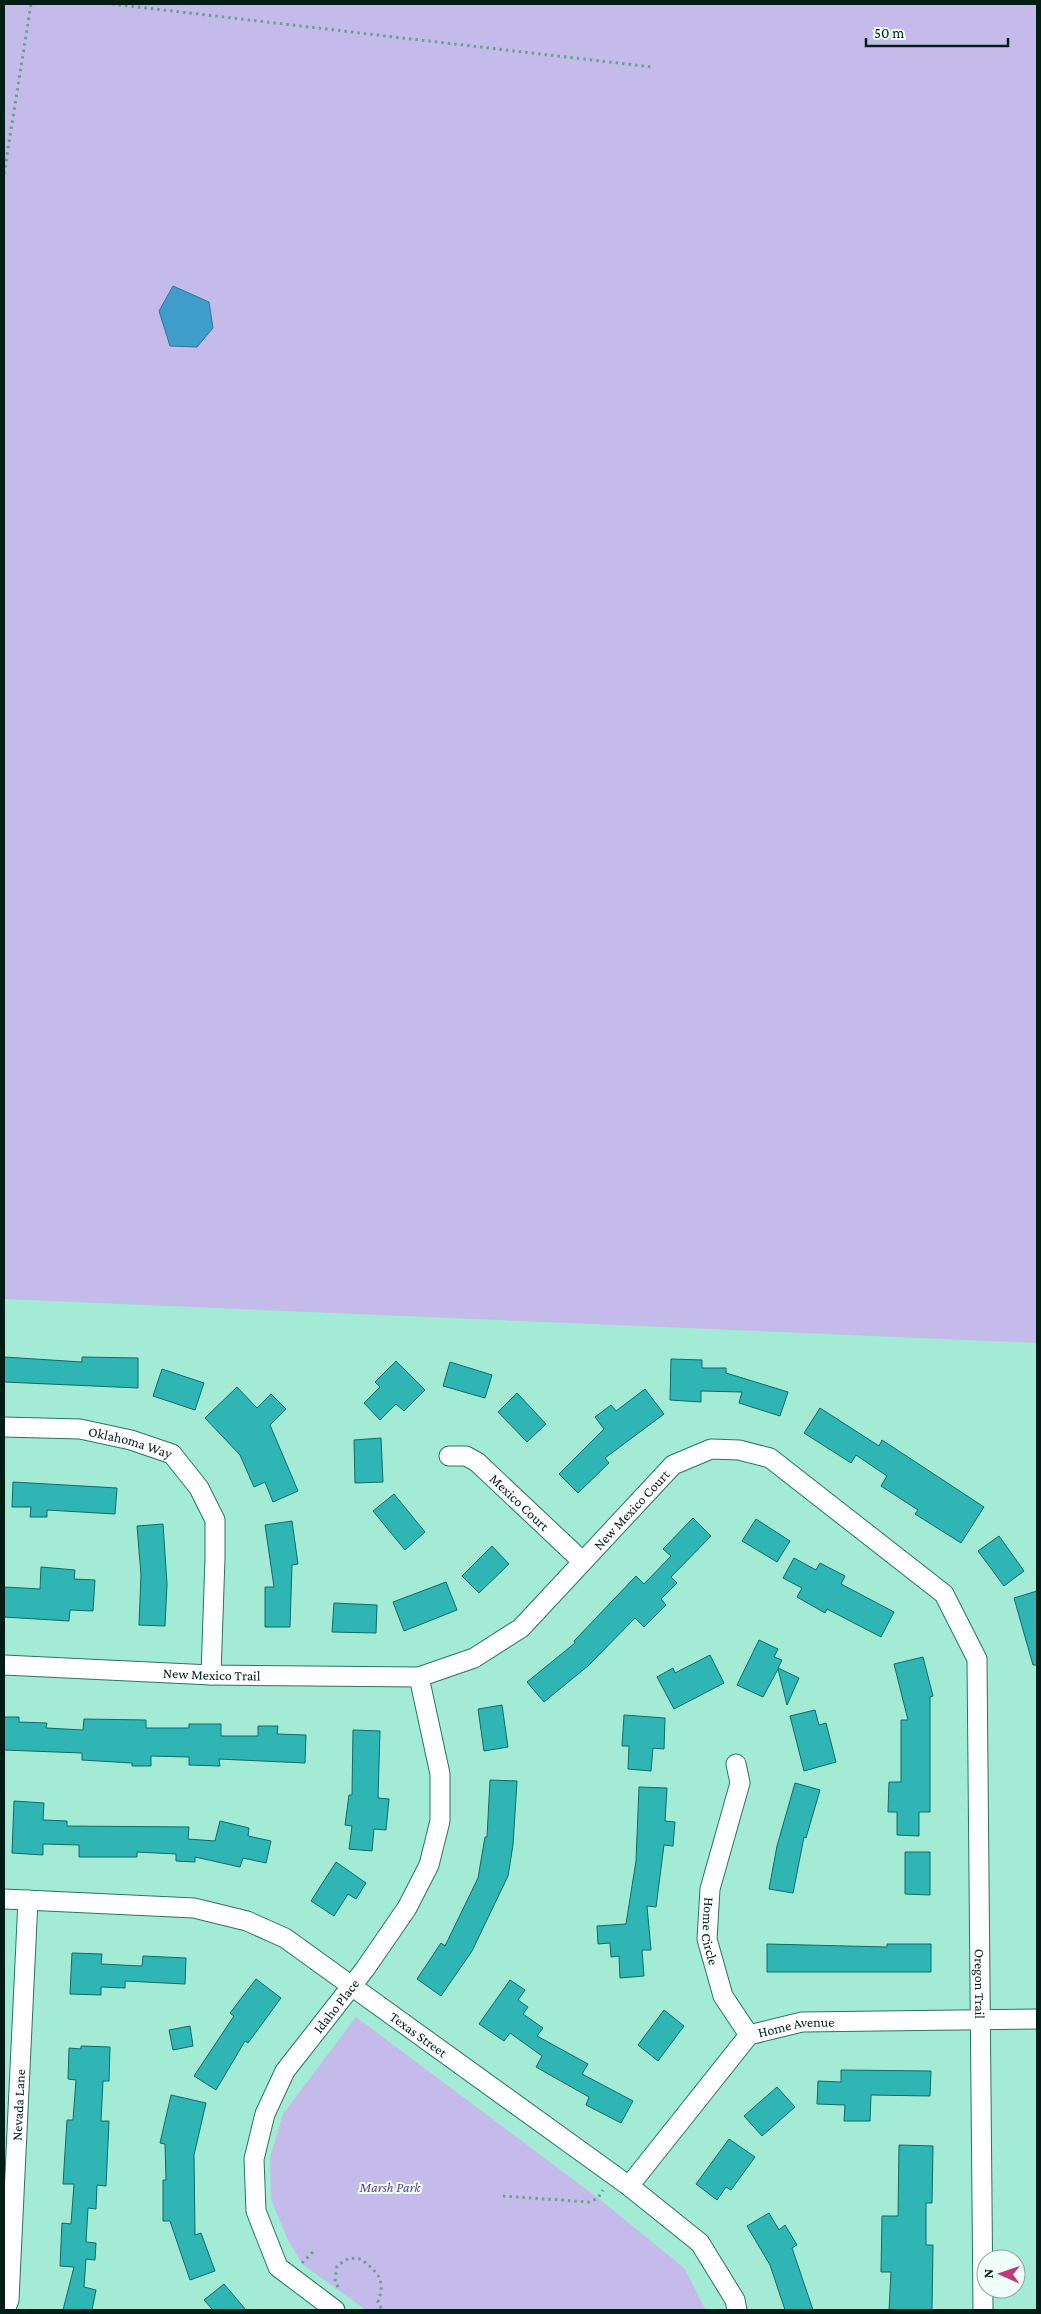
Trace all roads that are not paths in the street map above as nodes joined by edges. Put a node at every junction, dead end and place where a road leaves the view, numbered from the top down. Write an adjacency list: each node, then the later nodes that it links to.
1 (4, 1427): 6 (street, Oklahoma Way)
2 (449, 1456): 3 (street, Mexico Court)
3 (582, 1561): 4 (street, New Mexico Court); 7 (street, New Mexico Court)
4 (978, 1658): 13 (street, Oregon Trail)
5 (4, 1664): 6 (street, New Mexico Trail)
6 (211, 1675): 7 (street, New Mexico Trail)
7 (419, 1677): 11 (street, Idaho Place)
8 (736, 1764): 14 (street, Home Circle)
9 (4, 1898): 10 (street, Texas Street)
10 (28, 1900): 11 (street, Texas Street); 15 (street, Nevada Lane)
11 (351, 1988): 16 (street, Texas Street); 18 (street, Idaho Place)
12 (1037, 2019): 13 (street, Home Avenue)
13 (980, 2020): 14 (street, Home Avenue); 20 (street, Oregon Trail)
14 (749, 2035): 16 (street, Home Avenue)
15 (11, 2136): 17 (street, Nevada Lane)
16 (621, 2181): 19 (street, Texas Street)
17 (5, 2310)
18 (335, 2310)
19 (737, 2310)
20 (983, 2310)

